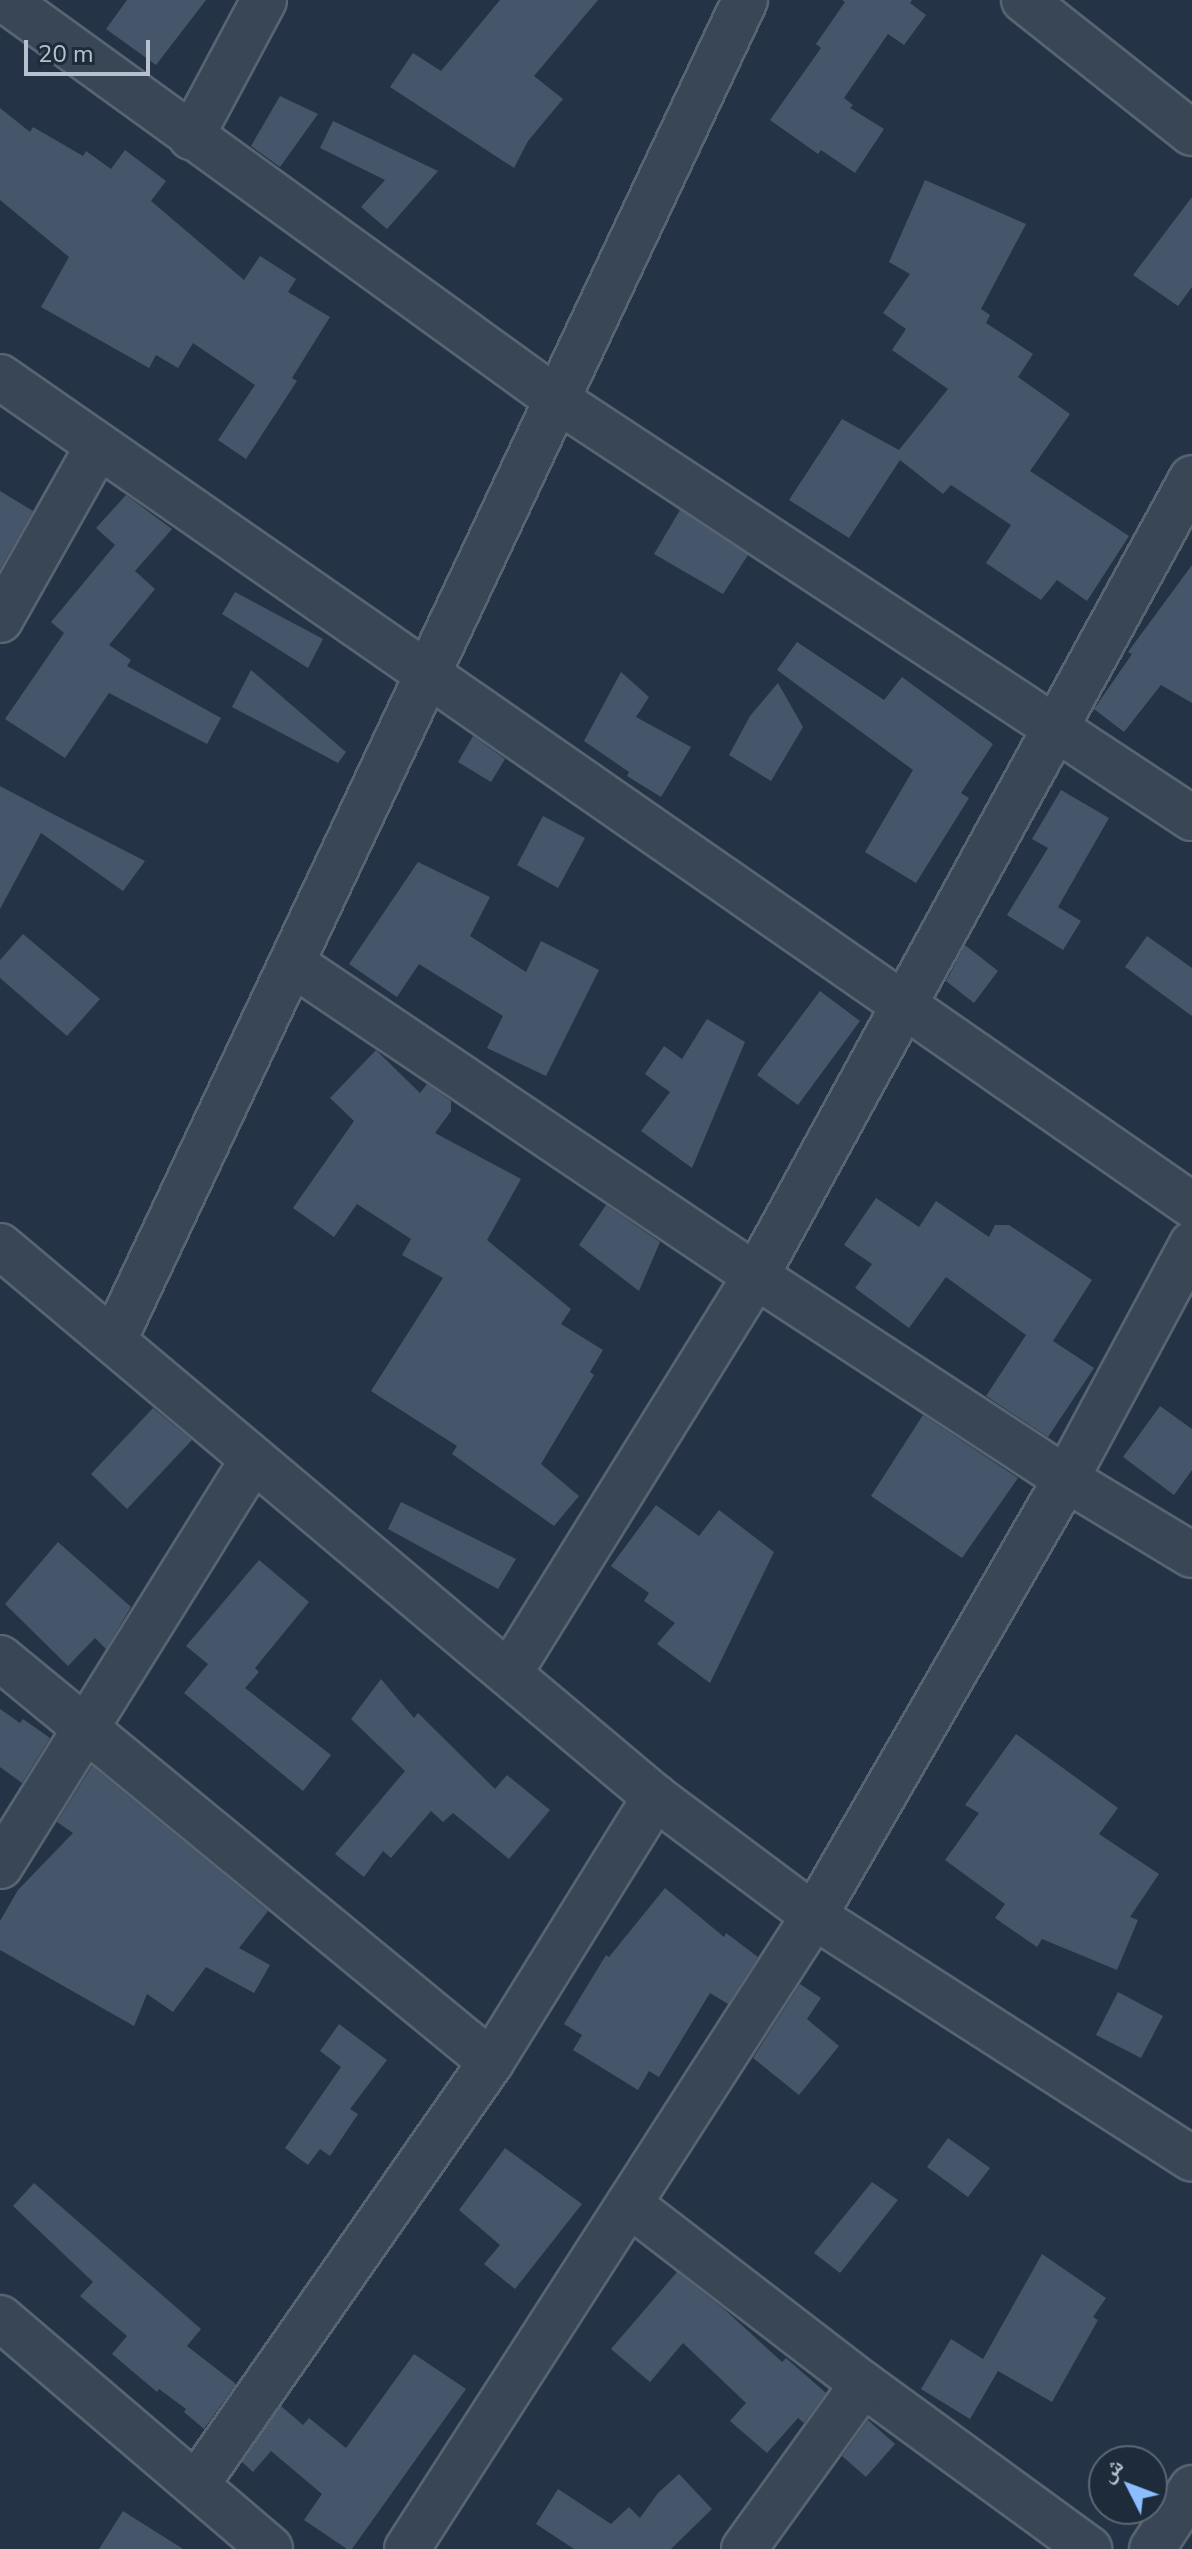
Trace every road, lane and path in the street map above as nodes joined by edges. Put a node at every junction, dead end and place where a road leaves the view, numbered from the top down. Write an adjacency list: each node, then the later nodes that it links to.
1 (5, 0): 6 (street)
2 (264, 0): 6 (street)
3 (745, 0): 8 (street)
4 (1024, 0): 5 (street)
5 (1192, 133)
6 (191, 137): 8 (street)
7 (0, 377): 9 (street)
8 (559, 401): 12 (street); 13 (street)
9 (98, 446): 11 (street); 12 (street)
10 (1192, 478): 13 (street)
11 (0, 620)
12 (426, 675): 15 (street); 16 (street)
13 (1057, 729): 14 (street); 16 (street)
14 (1192, 818)
15 (293, 964): 20 (street); 21 (street)
16 (906, 1007): 17 (street); 20 (street)
17 (1192, 1205)
18 (1192, 1244): 23 (street)
19 (6, 1265): 21 (street)
20 (756, 1276): 23 (street); 26 (street)
21 (114, 1340): 22 (street)
22 (253, 1459): 26 (street); 27 (street)
23 (1066, 1479): 24 (street); 30 (street)
24 (1192, 1555)
25 (0, 1658): 27 (street)
26 (510, 1672): 28 (street)
27 (87, 1728): 29 (street); 31 (street)
28 (655, 1797): 30 (street); 31 (street)
29 (0, 1866)
30 (814, 1916): 32 (street); 33 (street)
31 (491, 2062): 36 (street)
32 (1192, 2159)
33 (629, 2204): 35 (street); 39 (street)
34 (0, 2318): 36 (street)
35 (863, 2384): 40 (street); 41 (street)
36 (196, 2485): 38 (street)
37 (1192, 2488): 42 (street)
38 (270, 2549)
39 (407, 2549)
40 (744, 2549)
41 (1089, 2549)
42 (1152, 2549)

